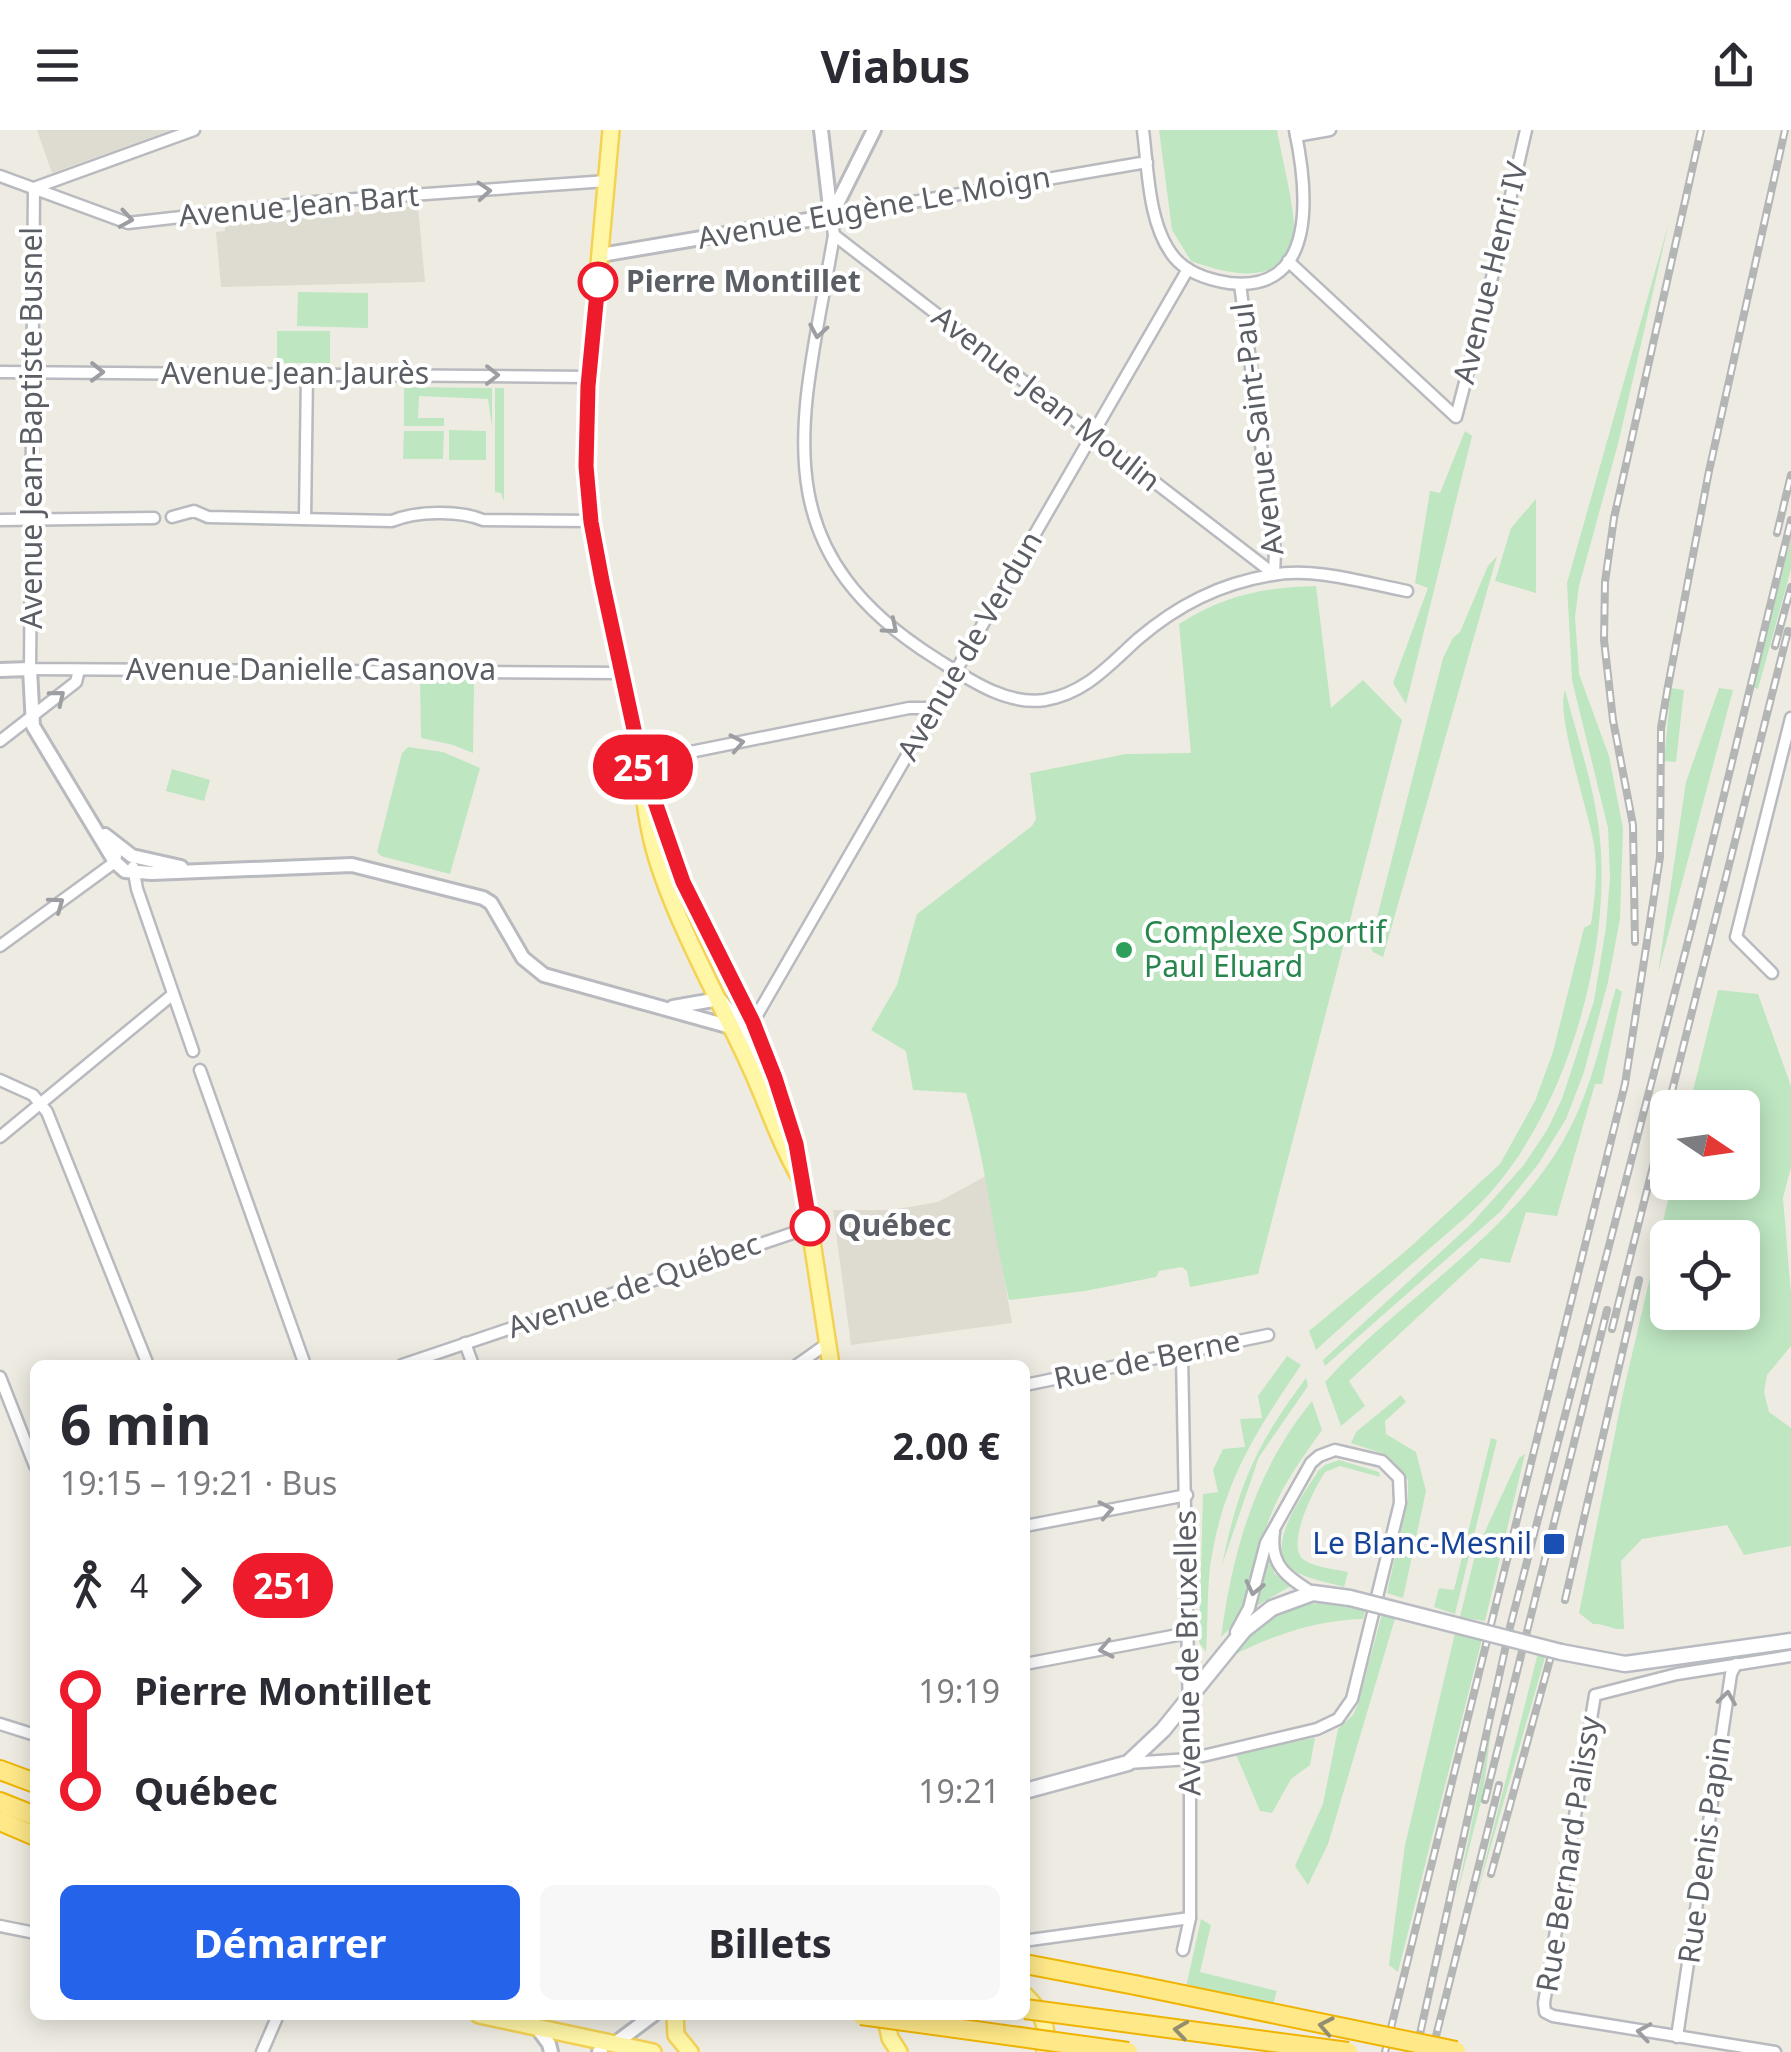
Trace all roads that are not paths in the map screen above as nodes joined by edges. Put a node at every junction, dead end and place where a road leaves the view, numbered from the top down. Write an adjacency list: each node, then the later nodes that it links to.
1 (194, 130): 13 (street)
2 (611, 130): 11 (main road)
3 (821, 130): 12 (street)
4 (874, 130): 14 (street)
5 (1142, 130): 9 (street)
6 (1330, 130): 8 (street)
7 (1526, 130): 18 (street, Avenue Henri IV)
8 (1296, 133): 18 (street)
9 (1147, 162): 15 (street, Avenue Eugène Le Moign); 19 (street)
10 (0, 176): 13 (street, Avenue Jean Bart)
11 (607, 182): 13 (street, Avenue Jean Bart, one-way to 11); 17 (main road)
12 (827, 184): 14 (street); 15 (street)
13 (34, 188): 22 (street, Avenue Jean-Baptiste Busnel)
14 (845, 188): 15 (street)
15 (831, 216): 16 (street); 17 (street, Avenue Eugène Le Moign)
16 (834, 235): 25 (street, Avenue Jean Moulin); 37 (street, one-way to 37)
17 (601, 255): 24 (main road)
18 (1288, 262): 20 (street)
19 (1188, 269): 20 (street); 25 (street, Avenue de Verdun)
20 (1240, 284): 32 (street, Avenue Saint-Paul)
21 (0, 372): 22 (street, Avenue Jean Jaurès)
22 (32, 372): 23 (street, Avenue Jean Jaurès, one-way to 23); 26 (street, Avenue Jean-Baptiste Busnel)
23 (307, 374): 24 (street, Avenue Jean Jaurès, one-way to 24); 29 (street)
24 (589, 377): 31 (main road)
25 (1090, 436): 32 (street, Avenue Jean Moulin); 37 (street, Avenue de Verdun)
26 (32, 518): 27 (street); 30 (street); 34 (street, Avenue Jean-Baptiste Busnel)
27 (154, 518)
28 (172, 518): 29 (street)
29 (305, 519): 31 (street)
30 (0, 520)
31 (591, 522): 38 (main road)
32 (1274, 574): 33 (street); 37 (street)
33 (1407, 591)
34 (30, 669): 35 (street, Avenue Danielle Casanova); 36 (street, Avenue Danielle Casanova); 41 (street)
35 (0, 670)
36 (79, 670): 38 (street, Avenue Danielle Casanova); 41 (street, one-way to 36)
37 (956, 671): 39 (street, Avenue de Verdun)
38 (621, 673): 43 (main road)
39 (935, 708): 43 (street, one-way to 39); 53 (street, Avenue de Verdun)
40 (1791, 718): 49 (street)
41 (30, 719): 42 (street); 44 (street)
42 (0, 741)
43 (641, 762): 51 (main road); 53 (main road)
44 (116, 855): 45 (street); 47 (street); 48 (street, one-way to 44)
45 (132, 856): 46 (street); 47 (street)
46 (202, 870): 47 (street); 52 (street)
47 (134, 873): 50 (street)
48 (0, 946)
49 (1772, 973)
50 (172, 995): 54 (street); 57 (street)
51 (720, 1000): 52 (street); 53 (main road)
52 (671, 1008): 53 (street)
53 (742, 1025): 59 (main road); 59 (main road)
54 (194, 1051)
55 (200, 1070): 66 (street)
56 (0, 1080): 57 (street)
57 (41, 1102): 58 (street); 65 (street)
58 (0, 1137)
59 (802, 1181): 60 (main road)
60 (810, 1226): 62 (street, Avenue de Québec); 63 (main road)
61 (1268, 1335): 64 (street, Rue de Berne)
62 (465, 1343): 67 (street, Avenue de Québec); 68 (street)
63 (828, 1343): 69 (street); 70 (main road)
64 (1182, 1355): 72 (street, Rue de Berne); 74 (street, Avenue de Bruxelles)
65 (146, 1360)
66 (304, 1360)
67 (416, 1360)
68 (472, 1360)
69 (804, 1360)
70 (830, 1360)
71 (0, 1377): 73 (street)
72 (1030, 1384)
73 (30, 1453)
74 (1186, 1496): 75 (street, one-way to 74); 78 (street, Avenue de Bruxelles)
75 (1030, 1525)
76 (1274, 1526): 77 (street); 80 (street, one-way to 80); 87 (street)
77 (1313, 1594): 79 (main road, bridge); 80 (main road)
78 (1188, 1633): 82 (street, one-way to 82); 84 (street, Avenue de Bruxelles)
79 (1791, 1641)
80 (1229, 1648): 84 (main road)
81 (1791, 1656): 83 (street)
82 (1030, 1663)
83 (1736, 1664): 111 (street, Rue Denis Papin, one-way to 83); 111 (street, Rue Bernard Palissy, one-way to 83)
84 (1190, 1695): 87 (street, Avenue de Bruxelles); 88 (main road)
85 (0, 1724): 86 (street)
86 (30, 1733)
87 (1190, 1760): 88 (street); 96 (street, Avenue de Bruxelles)
88 (1128, 1763): 91 (main road)
89 (0, 1770): 90 (highway)
90 (30, 1780)
91 (1030, 1790)
92 (0, 1802): 93 (highway)
93 (30, 1814)
94 (0, 1821): 95 (highway)
95 (30, 1834)
96 (1190, 1918): 99 (street); 100 (street, Avenue de Bruxelles)
97 (0, 1926): 98 (street)
98 (30, 1932)
99 (1030, 1940)
100 (1183, 1950)
101 (1030, 1965): 114 (highway, one-way to 101, bridge)
102 (1030, 2000): 119 (main road)
103 (1030, 2010): 121 (highway, one-way to 103, bridge)
104 (276, 2020): 115 (street)
105 (498, 2020): 110 (main road)
106 (646, 2020): 112 (street)
107 (675, 2020): 117 (main road)
108 (886, 2020): 118 (main road)
109 (897, 2020): 120 (highway, bridge)
110 (538, 2030): 112 (main road); 116 (street)
111 (1677, 2037): 122 (street)
112 (605, 2049): 113 (main road)
113 (641, 2051)
114 (1459, 2051)
115 (262, 2052)
116 (551, 2052)
117 (690, 2052)
118 (899, 2052)
119 (1045, 2052)
120 (1128, 2052)
121 (1348, 2052)
122 (1775, 2052)

